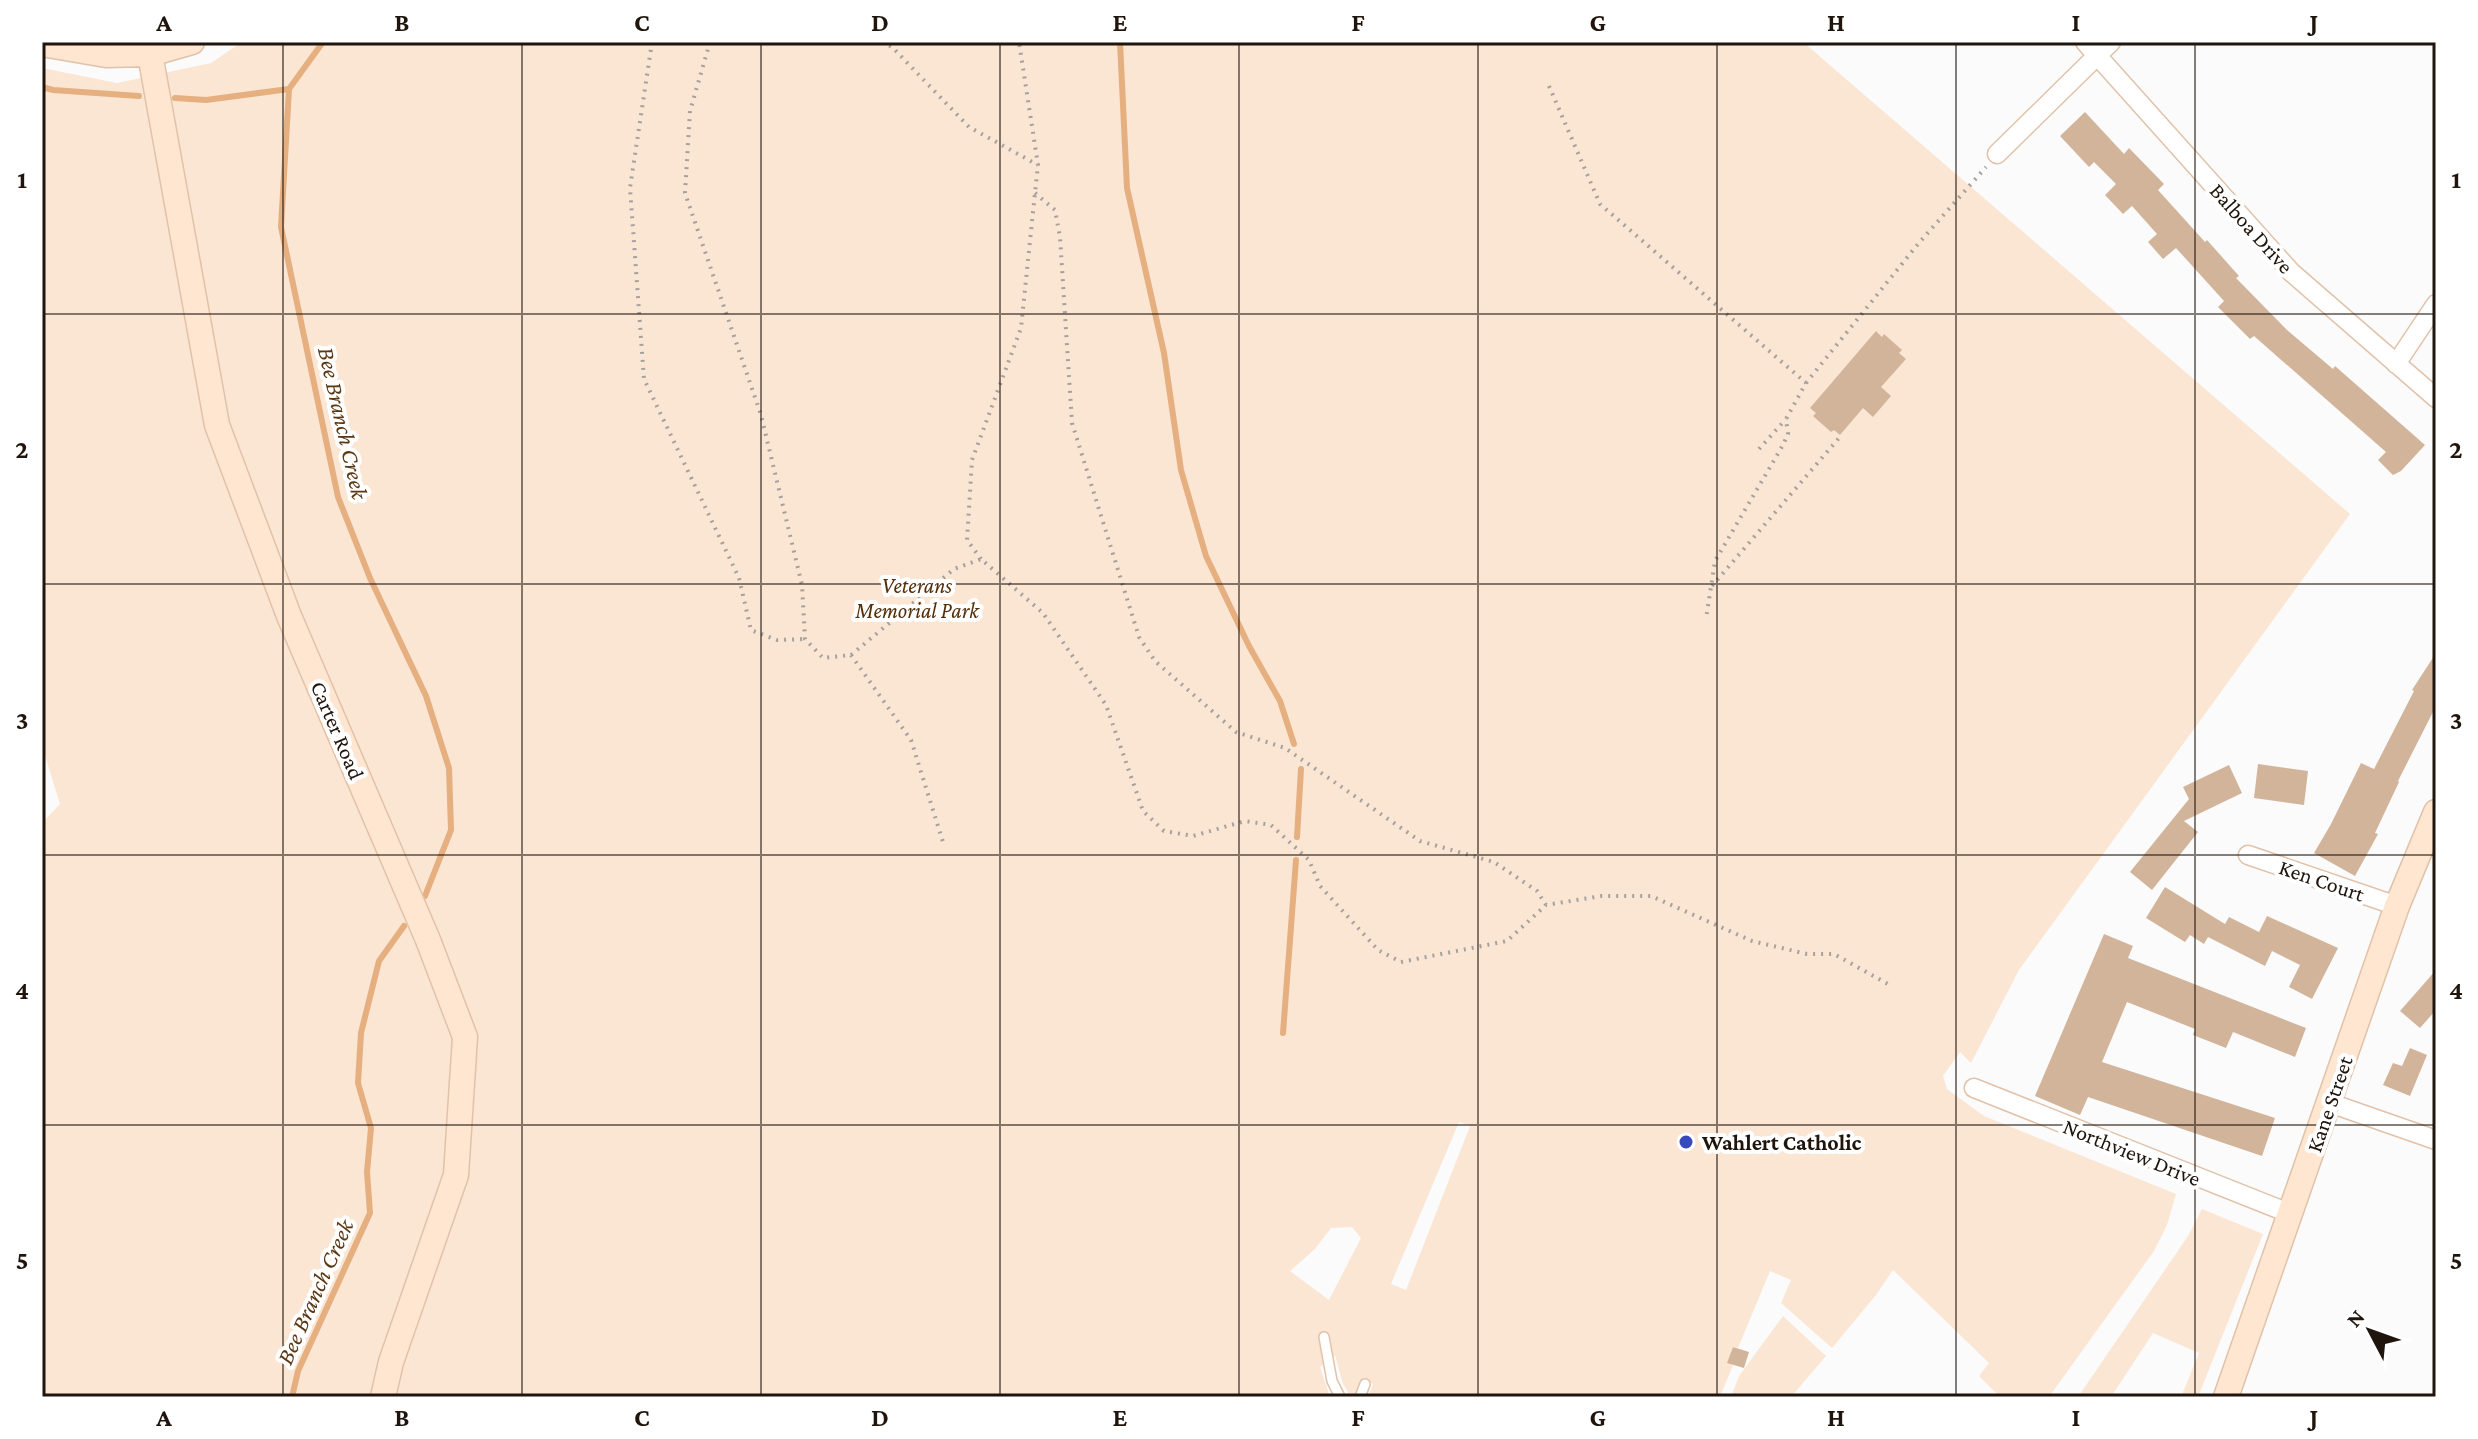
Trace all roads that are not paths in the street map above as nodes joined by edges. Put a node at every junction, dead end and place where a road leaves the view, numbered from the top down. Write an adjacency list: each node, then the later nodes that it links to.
1 (192, 42): 5 (street)
2 (2111, 42): 4 (street)
3 (42, 44): 5 (street)
4 (2091, 49): 6 (street); 8 (street, Balboa Drive)
5 (150, 54): 20 (street, Carter Road)
6 (1997, 154)
7 (2436, 304): 8 (street)
8 (2396, 364): 9 (street, Balboa Drive)
9 (2436, 398)
10 (2436, 812): 12 (street, Kane Street)
11 (2248, 855): 12 (street, Ken Court)
12 (2397, 906): 14 (street, Kane Street)
13 (1974, 1088): 16 (street, Northview Drive)
14 (2330, 1103): 15 (street); 16 (street, Kane Street)
15 (2436, 1140)
16 (2291, 1214): 19 (street, Kane Street)
17 (1324, 1337): 21 (lane)
18 (1365, 1384): 22 (lane)
19 (2233, 1395)
20 (383, 1397)
21 (1340, 1397)
22 (1360, 1397)

